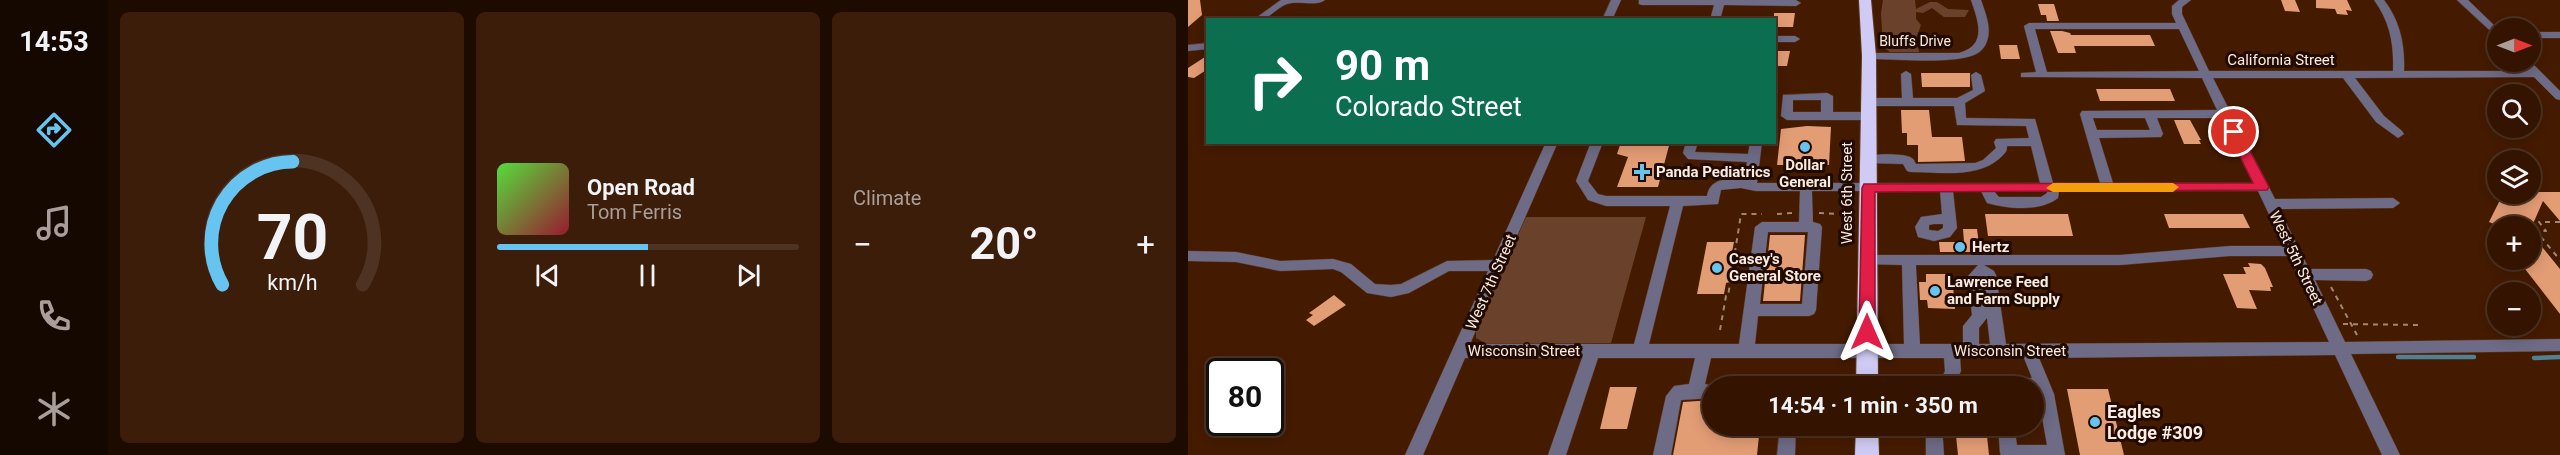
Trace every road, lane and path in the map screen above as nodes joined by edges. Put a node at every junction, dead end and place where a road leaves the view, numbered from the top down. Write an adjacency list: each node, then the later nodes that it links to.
1 (1320, 0): 7 (street)
2 (1616, 0): 14 (street)
3 (1976, 0): 24 (street, Bluffs Drive)
4 (2186, 0): 17 (street, West 5th Street)
5 (2379, 0): 26 (street)
6 (2462, 0): 16 (street)
7 (1286, 1): 13 (street)
8 (1723, 1): 9 (street); 10 (street); 15 (street)
9 (1752, 1): 11 (street)
10 (1642, 2)
11 (1796, 3)
12 (1868, 3): 24 (highway, West 6th Street)
13 (1261, 18)
14 (1608, 18)
15 (1716, 18)
16 (2487, 24)
17 (2183, 26): 30 (street); 31 (street, West 5th Street)
18 (2541, 35): 19 (street)
19 (2560, 35)
20 (1776, 39): 21 (street)
21 (1795, 39)
22 (1206, 46): 23 (street)
23 (1188, 48)
24 (1869, 56): 36 (highway, West 6th Street)
25 (1906, 74): 34 (street)
26 (2398, 74): 27 (street, California Street); 32 (street, California Street)
27 (2537, 74): 33 (street)
28 (1976, 75): 35 (street)
29 (2025, 75): 30 (street, California Street)
30 (2042, 75): 31 (street, California Street)
31 (2206, 75): 32 (street, California Street); 38 (street, West 5th Street)
32 (2347, 75): 41 (street)
33 (2560, 97)
34 (1908, 102): 35 (street); 36 (street)
35 (1959, 102): 42 (street)
36 (1869, 109): 39 (street); 48 (highway, West 6th Street)
37 (2150, 114): 38 (street); 40 (street); 40 (street)
38 (2225, 114): 51 (street, West 5th Street)
39 (1827, 116)
40 (2091, 134): 50 (street)
41 (2398, 134)
42 (2036, 142): 48 (street); 55 (street)
43 (1551, 144): 67 (street, West 7th Street)
44 (1596, 144): 56 (street)
45 (1691, 144): 47 (street)
46 (1756, 144): 47 (street)
47 (1754, 158): 49 (street)
48 (1868, 159): 53 (highway, West 6th Street)
49 (1749, 185): 52 (street); 56 (street)
50 (2108, 187): 51 (street); 55 (street)
51 (2262, 187): 58 (street, West 5th Street)
52 (1806, 188): 53 (street); 61 (street)
53 (1868, 188): 54 (street); 64 (highway, West 6th Street)
54 (1946, 188): 55 (street); 59 (street)
55 (2051, 188)
56 (1678, 201): 80 (street)
57 (2393, 203): 58 (street)
58 (2271, 204): 62 (street, West 5th Street)
59 (1949, 219)
60 (2560, 222): 66 (path)
61 (1806, 227): 71 (street); 71 (street)
62 (2294, 251): 65 (street); 68 (street, West 5th Street)
63 (1188, 256): 67 (street)
64 (1868, 260): 65 (street); 83 (highway, West 6th Street)
65 (1909, 260): 84 (street)
66 (2560, 260)
67 (1498, 265): 78 (street, West 7th Street)
68 (2305, 274): 69 (street); 73 (street, West 5th Street)
69 (2323, 274): 70 (street); 72 (path)
70 (2366, 275)
71 (1751, 310): 82 (street)
72 (2352, 323): 73 (path); 74 (path); 76 (path)
73 (2328, 325): 77 (street, West 5th Street)
74 (2418, 325)
75 (2560, 345): 76 (street, Wisconsin Street)
76 (2364, 348): 77 (street, Wisconsin Street)
77 (2339, 349): 88 (street, Wisconsin Street); 105 (street, West 5th Street)
78 (1460, 351): 79 (street, Wisconsin Street); 99 (street, West 7th Street)
79 (1592, 351): 80 (street, Wisconsin Street); 100 (street)
80 (1640, 351): 81 (street, Wisconsin Street)
81 (1704, 351): 82 (street, Wisconsin Street); 93 (street)
82 (1746, 351): 83 (street, Wisconsin Street)
83 (1867, 351): 84 (street, Wisconsin Street); 89 (highway, West 6th Street)
84 (1912, 351): 85 (street, Wisconsin Street)
85 (1952, 351): 86 (street, Wisconsin Street); 90 (street)
86 (1971, 351): 87 (street, Wisconsin Street); 87 (street)
87 (1999, 351): 88 (street, Wisconsin Street)
88 (2029, 351): 91 (street)
89 (1867, 376)
90 (1950, 376)
91 (2039, 376)
92 (2044, 390): 98 (street)
93 (1696, 391): 94 (street); 101 (street)
94 (1702, 391)
95 (1787, 436): 102 (street)
96 (1867, 436): 103 (highway)
97 (1934, 436): 104 (street)
98 (2007, 436)
99 (1414, 455)
100 (1557, 455)
101 (1662, 455)
102 (1786, 455)
103 (1867, 455)
104 (1935, 455)
105 (2391, 455)

